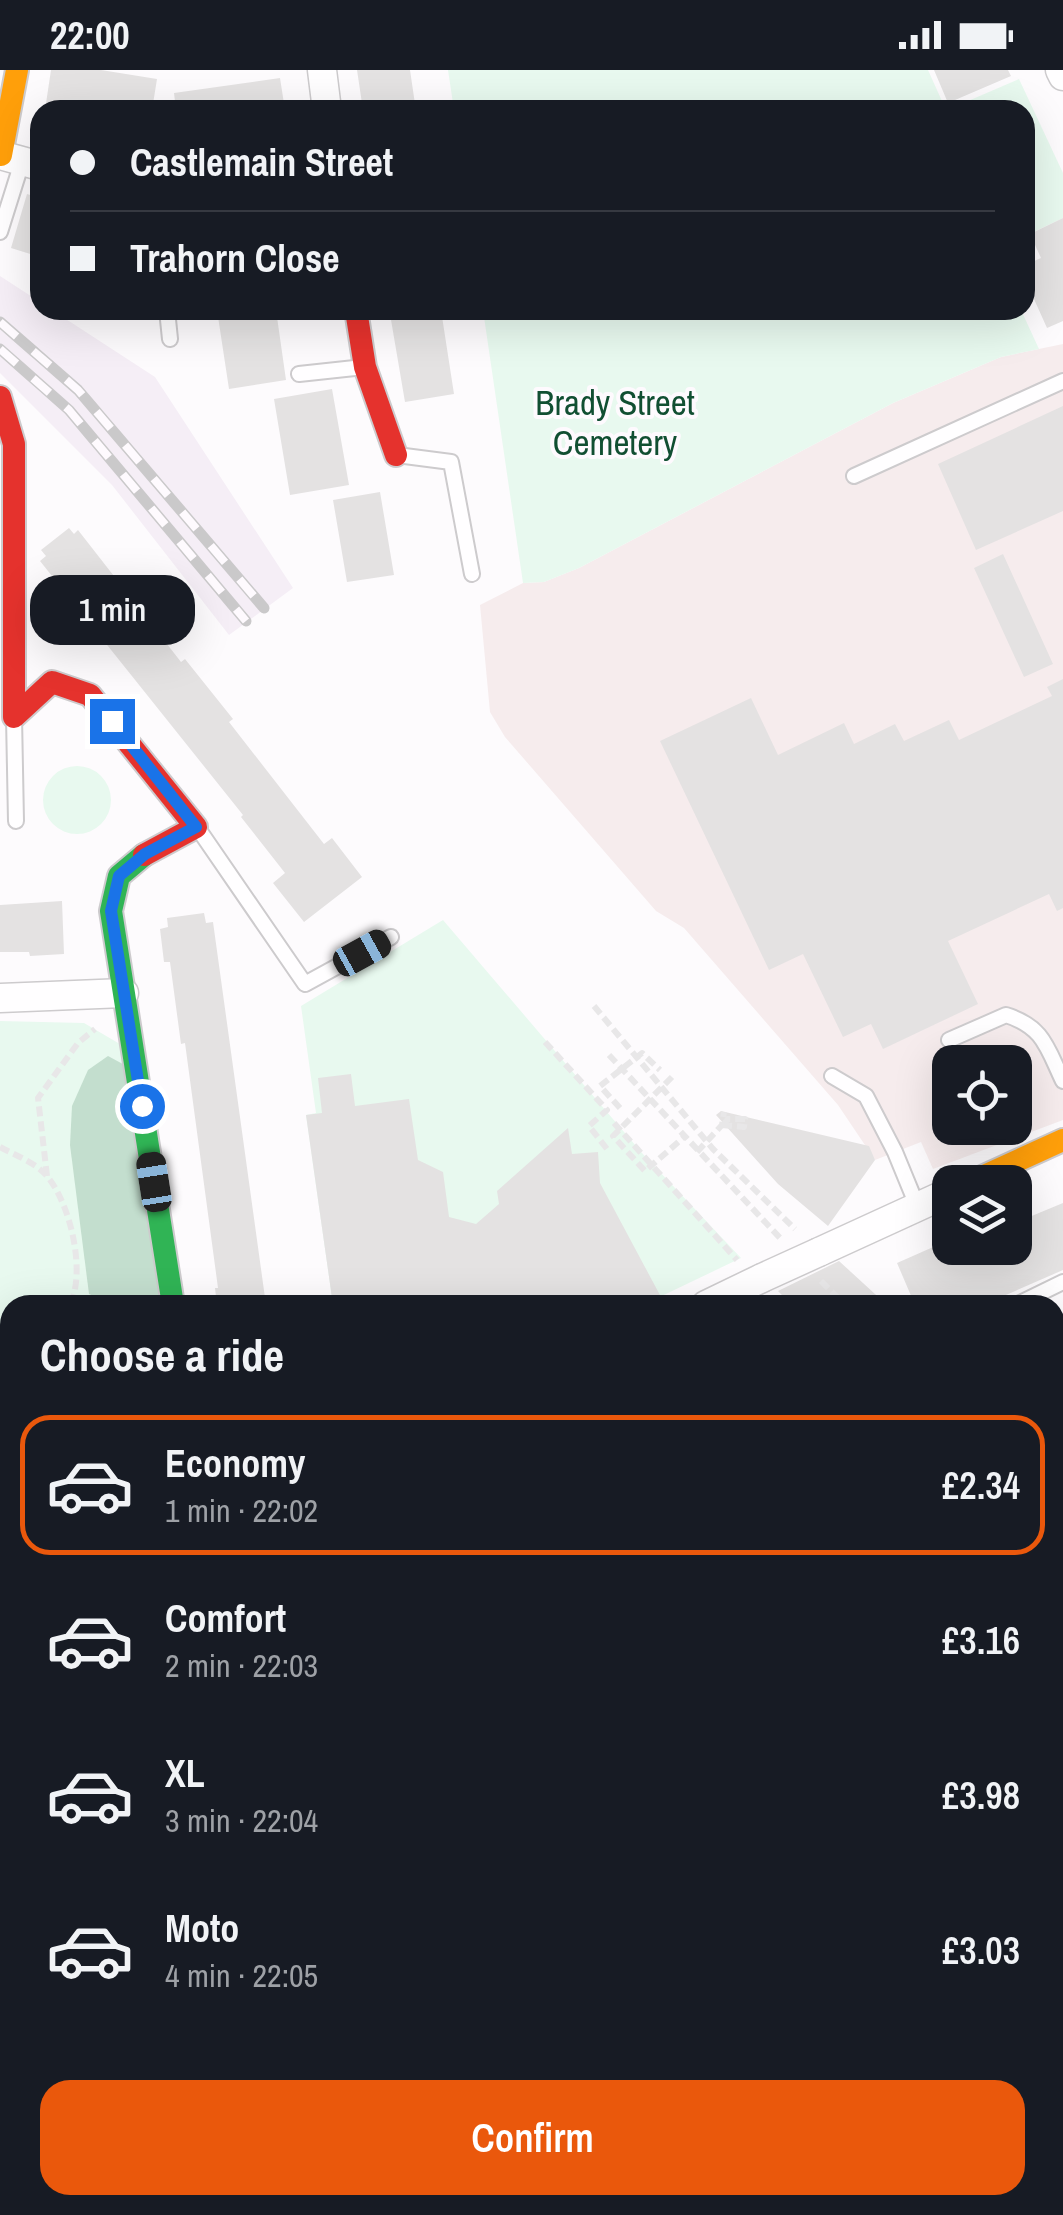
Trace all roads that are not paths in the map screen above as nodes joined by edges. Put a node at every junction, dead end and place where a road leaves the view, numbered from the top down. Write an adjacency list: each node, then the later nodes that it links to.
1 (17, 70): 4 (main road)
2 (322, 70): 3 (street)
3 (326, 100)
4 (16, 160): 5 (lane)
5 (0, 232)
6 (168, 320): 8 (lane)
7 (358, 320): 9 (main road)
8 (170, 339)
9 (365, 367): 10 (lane); 13 (main road)
10 (298, 374)
11 (1063, 380): 14 (lane)
12 (0, 396): 16 (main road)
13 (396, 454): 15 (lane)
14 (854, 476)
15 (472, 574)
16 (14, 716): 17 (lane); 18 (main road)
17 (16, 821)
18 (196, 827): 19 (lane); 20 (main road)
19 (391, 937)
20 (124, 993): 21 (street); 30 (main road)
21 (0, 998)
22 (950, 1040): 24 (lane)
23 (832, 1076): 28 (lane)
24 (1063, 1082)
25 (1063, 1140): 26 (main road)
26 (1009, 1165)
27 (932, 1201): 28 (street)
28 (918, 1208): 31 (street, bridge)
29 (1063, 1282): 32 (lane)
30 (171, 1295)
31 (727, 1295)
32 (1036, 1295)

